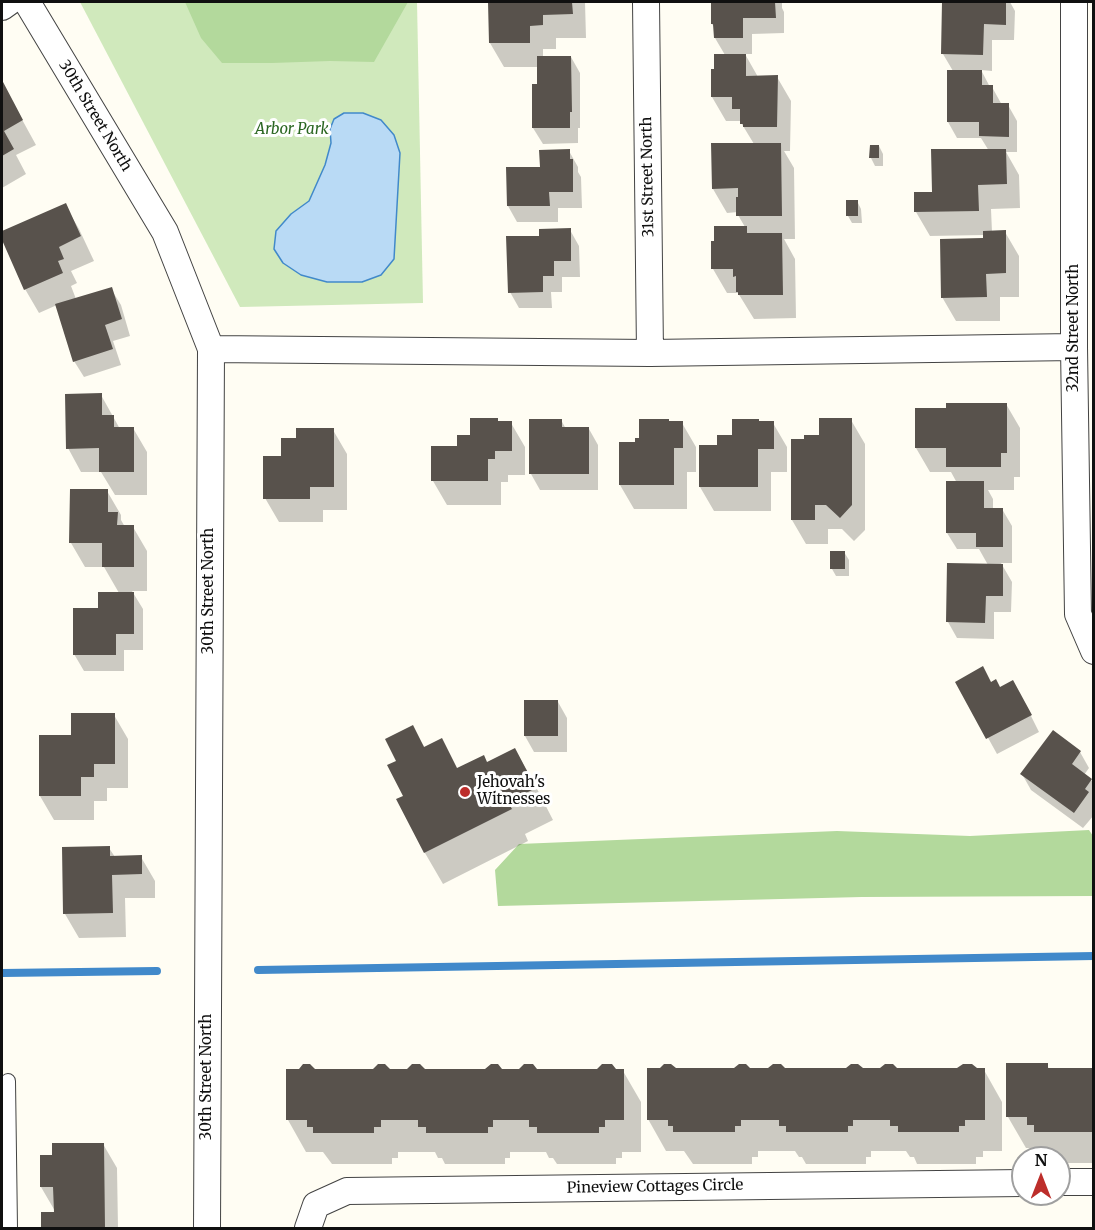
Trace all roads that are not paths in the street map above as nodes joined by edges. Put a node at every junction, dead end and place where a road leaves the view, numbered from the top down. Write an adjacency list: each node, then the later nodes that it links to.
1 (9, 2): 5 (street)
2 (27, 2): 7 (street, 30th Street North)
3 (646, 2): 8 (street, 31st Street North)
4 (1074, 2): 6 (street, 32nd Street North)
5 (2, 7)
6 (1074, 347): 8 (street); 9 (street, 32nd Street North)
7 (211, 349): 8 (street); 15 (street, 30th Street North)
8 (650, 353)
9 (1094, 651)
10 (8, 1081): 14 (lane)
11 (1071, 1182): 12 (street)
12 (1094, 1182)
13 (1011, 1183): 16 (street, Pineview Cottages Circle)
14 (10, 1228)
15 (207, 1228)
16 (308, 1228)

